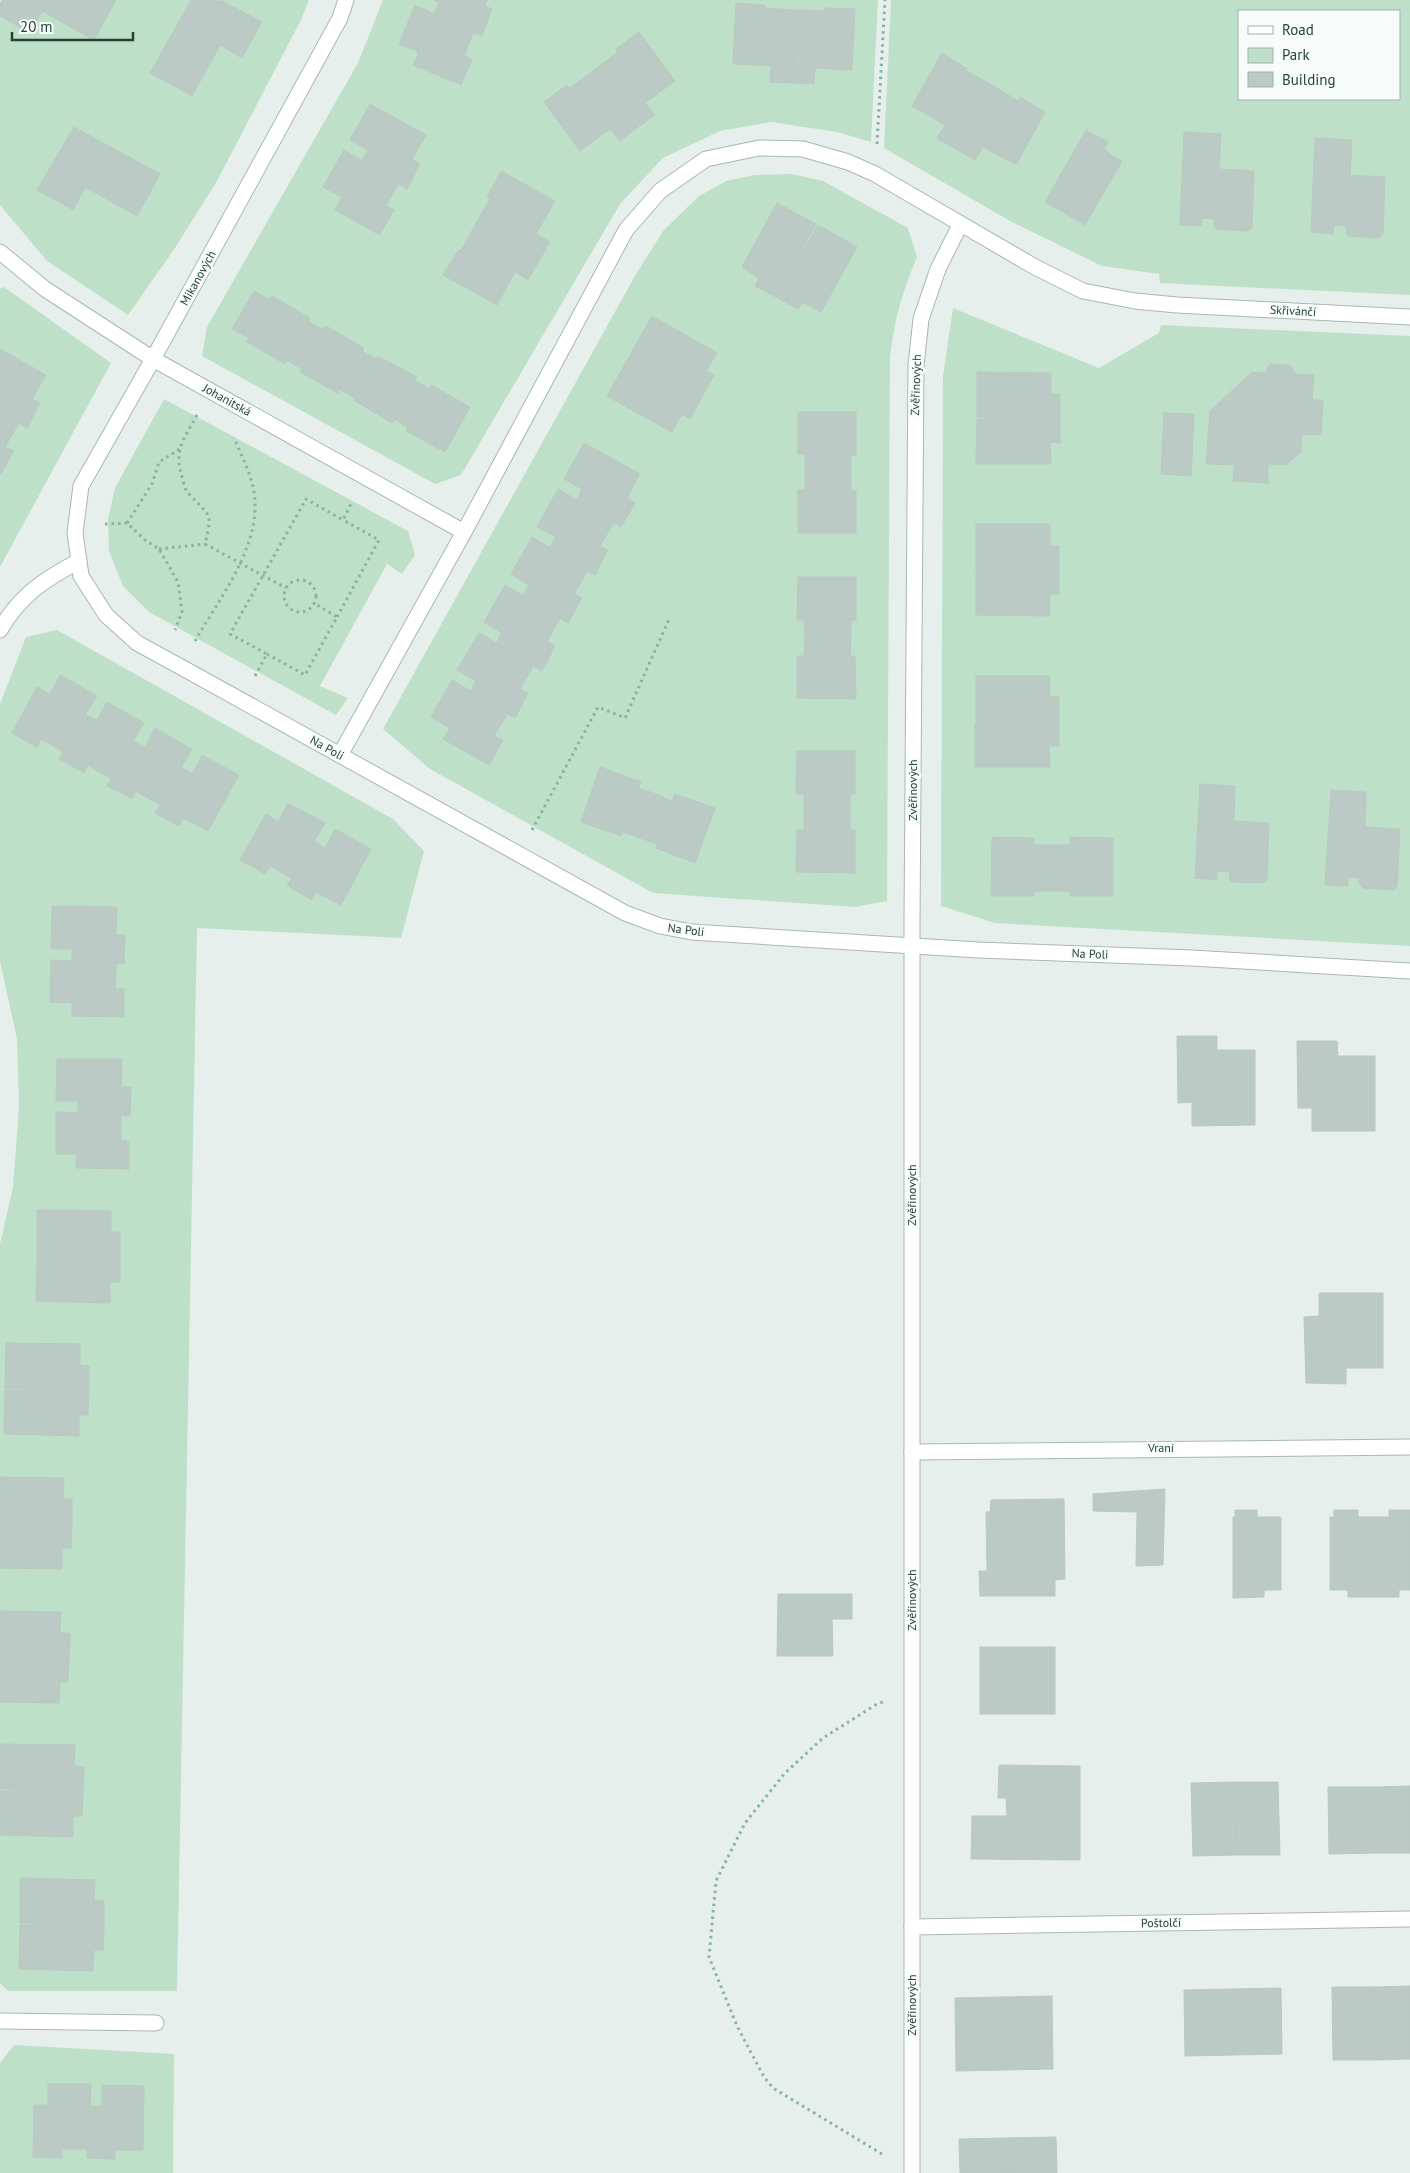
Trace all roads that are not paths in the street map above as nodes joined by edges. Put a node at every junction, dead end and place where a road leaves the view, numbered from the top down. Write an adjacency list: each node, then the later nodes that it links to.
1 (346, 0): 5 (street, Mikanových)
2 (960, 225): 4 (street, Skřivánčí); 6 (street, Skřivánčí); 10 (street, Zvěřinových)
3 (0, 252): 5 (street, Johanitská)
4 (1410, 317)
5 (153, 359): 6 (street, Johanitská); 7 (street, Mikanových)
6 (464, 532): 9 (street, Skřivánčí)
7 (79, 561): 8 (street); 9 (street, Na Poli)
8 (0, 630)
9 (340, 755): 10 (street, Na Poli)
10 (912, 946): 11 (street, Na Poli); 13 (street, Zvěřinových)
11 (1410, 971)
12 (1410, 1447): 13 (street, Vraní)
13 (912, 1452): 15 (street, Zvěřinových)
14 (1410, 1919): 15 (street, Poštolčí)
15 (912, 1927): 18 (street, Zvěřinových)
16 (0, 2021): 17 (street)
17 (156, 2023)
18 (912, 2172)

